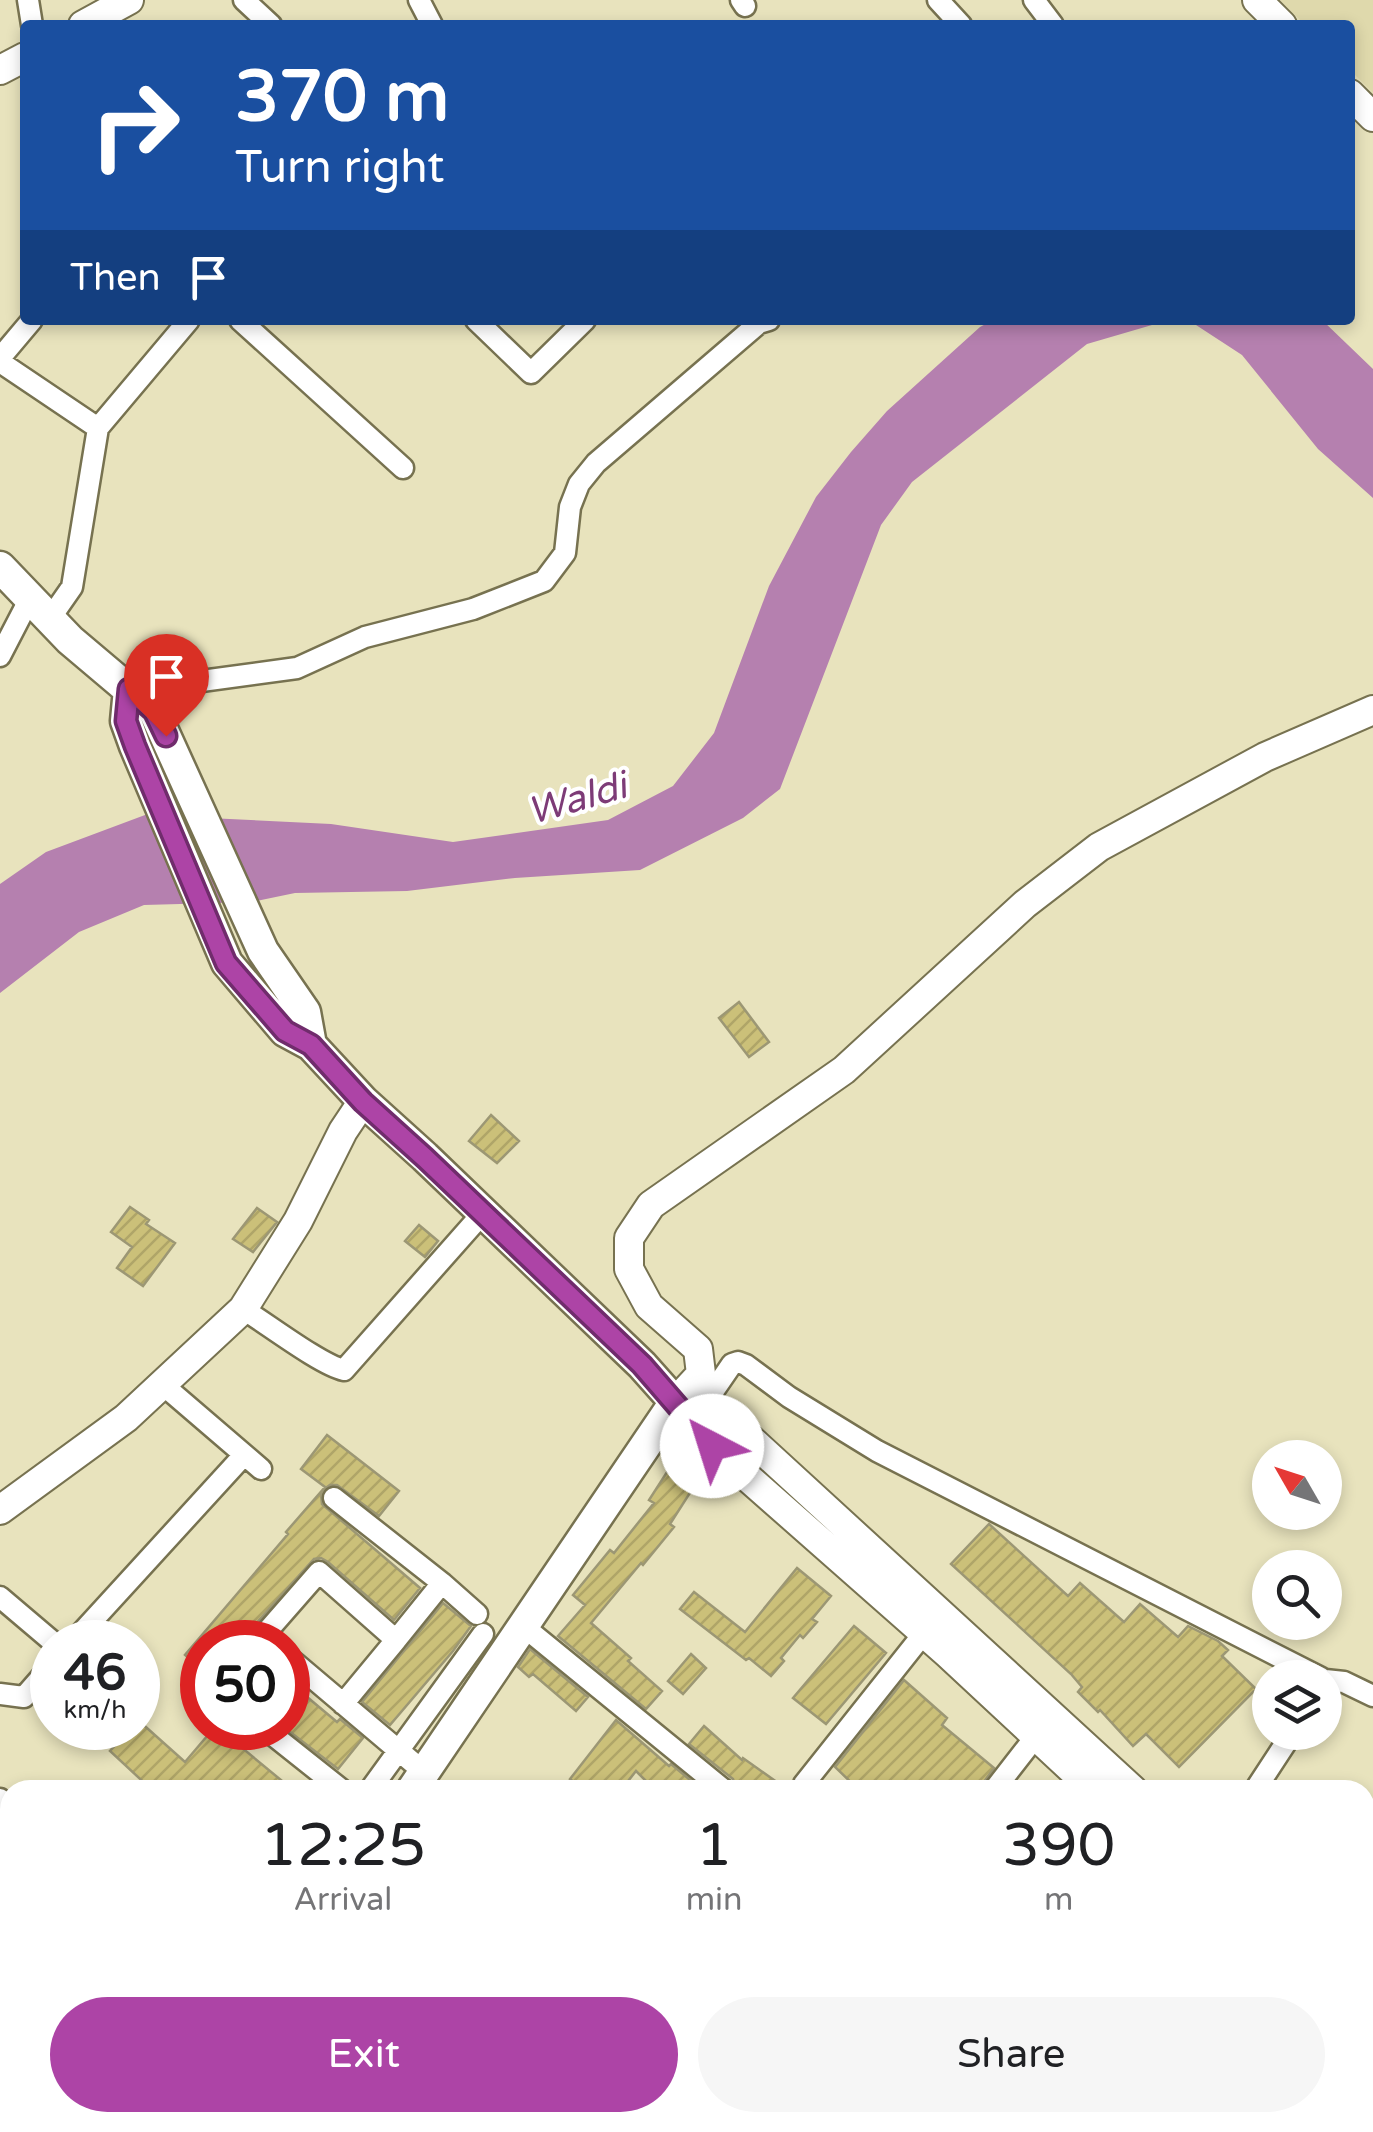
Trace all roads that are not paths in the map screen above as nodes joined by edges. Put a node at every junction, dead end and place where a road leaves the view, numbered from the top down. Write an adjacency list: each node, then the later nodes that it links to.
1 (129, 0): 6 (street)
2 (244, 0): 7 (street)
3 (938, 0): 8 (street)
4 (1034, 0): 9 (street)
5 (1257, 0): 10 (street)
6 (92, 20)
7 (266, 20)
8 (956, 20)
9 (1050, 20)
10 (1277, 20)
11 (1355, 99): 12 (street)
12 (1373, 117)
13 (28, 325): 19 (street)
14 (186, 325): 20 (street)
15 (246, 325): 21 (street)
16 (481, 325): 17 (street)
17 (580, 325)
18 (757, 325): 27 (street)
19 (0, 360): 20 (street)
20 (98, 428): 23 (street)
21 (403, 468)
22 (0, 568): 23 (main road)
23 (39, 610): 24 (street); 25 (main road)
24 (0, 656)
25 (129, 689): 27 (main road); 28 (main road)
26 (1373, 710): 33 (street)
27 (154, 711): 28 (main road)
28 (311, 1045): 29 (main road)
29 (363, 1102): 30 (main road); 31 (street)
30 (482, 1214): 31 (street); 33 (main road)
31 (243, 1308): 32 (street)
32 (162, 1384): 34 (street); 37 (street)
33 (687, 1407): 43 (main road); 44 (street); 46 (street); 65 (street)
34 (244, 1454): 35 (street); 40 (street)
35 (261, 1469)
36 (334, 1498): 38 (street)
37 (0, 1510)
38 (442, 1583): 45 (street); 55 (street)
39 (0, 1597): 42 (street)
40 (94, 1620)
41 (279, 1620): 45 (street)
42 (30, 1623)
43 (523, 1626): 60 (main road); 61 (street)
44 (924, 1633): 53 (street); 62 (street)
45 (396, 1640): 52 (street)
46 (1284, 1660)
47 (310, 1675): 52 (street)
48 (1342, 1682): 51 (street)
49 (30, 1690): 50 (street)
50 (0, 1694)
51 (1373, 1696)
52 (344, 1704): 55 (street)
53 (1036, 1736): 63 (street); 64 (street)
54 (292, 1750): 57 (street)
55 (399, 1750): 58 (street); 59 (street)
56 (1281, 1750): 66 (street)
57 (331, 1780)
58 (377, 1780)
59 (417, 1780)
60 (419, 1780)
61 (712, 1780)
62 (807, 1780)
63 (1002, 1780)
64 (1083, 1780)
65 (1122, 1780)
66 (1261, 1780)

